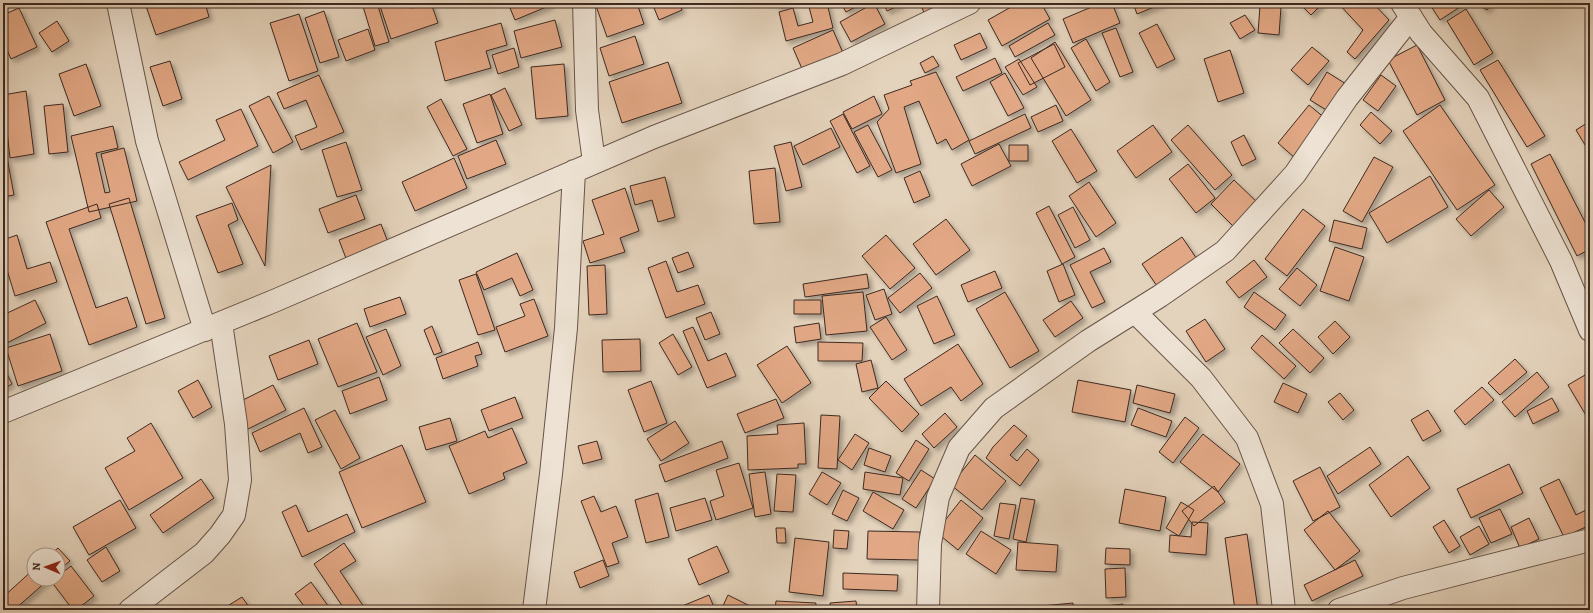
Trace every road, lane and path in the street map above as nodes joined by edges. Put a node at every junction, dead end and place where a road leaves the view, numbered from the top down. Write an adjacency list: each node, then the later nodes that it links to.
1 (118, 3): 8 (street)
2 (584, 3): 5 (street)
3 (969, 3): 5 (street)
4 (1406, 10): 7 (street); 9 (street)
5 (594, 162): 6 (street)
6 (574, 171): 8 (street); 13 (street)
7 (1135, 312): 14 (street); 15 (street)
8 (213, 326): 10 (street); 12 (street)
9 (1590, 330)
10 (3, 412)
11 (1590, 540): 16 (street)
12 (130, 610)
13 (534, 610)
14 (928, 610)
15 (1284, 610)
16 (1339, 610)

